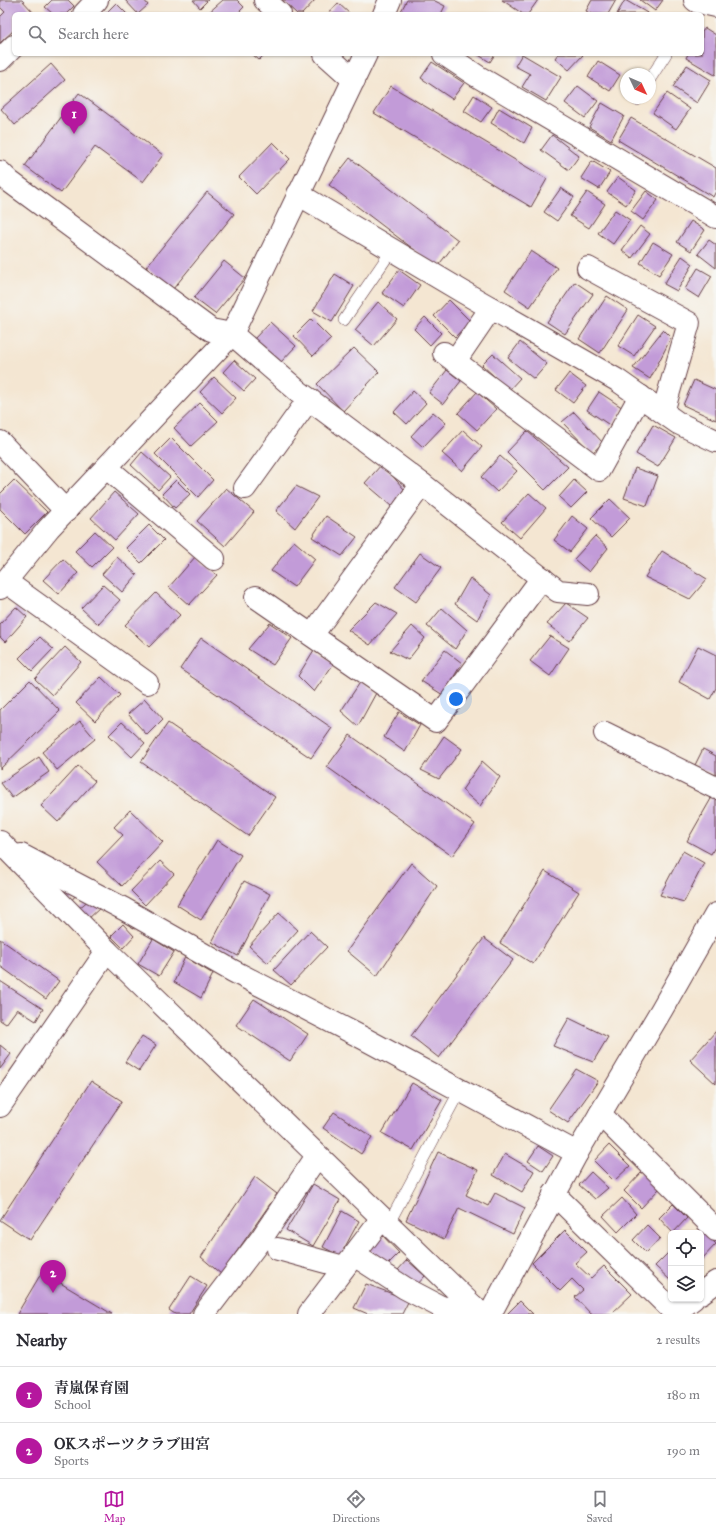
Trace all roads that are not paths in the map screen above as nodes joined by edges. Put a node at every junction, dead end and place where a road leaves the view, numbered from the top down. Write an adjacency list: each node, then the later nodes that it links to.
1 (97, 0): 4 (street)
2 (265, 0): 5 (street)
3 (390, 0): 6 (street)
4 (86, 12)
5 (278, 12)
6 (385, 12)
7 (12, 48): 12 (street)
8 (327, 56): 14 (street)
9 (365, 56): 14 (street)
10 (447, 56): 17 (street)
11 (665, 56): 13 (lane)
12 (0, 60)
13 (656, 70)
14 (354, 80): 16 (street)
15 (0, 172): 22 (street)
16 (298, 194): 18 (street); 22 (street)
17 (716, 217)
18 (392, 250): 20 (street); 21 (lane)
19 (588, 268): 25 (street)
20 (491, 308): 23 (street); 23 (street)
21 (344, 320)
22 (232, 334): 24 (street); 28 (street)
23 (640, 396): 25 (street)
24 (309, 399): 29 (street); 30 (street)
25 (663, 412): 26 (street)
26 (716, 441)
27 (0, 442): 31 (street)
28 (107, 468): 31 (street); 32 (street)
29 (422, 484): 33 (street); 37 (street)
30 (245, 488)
31 (66, 511): 34 (street)
32 (214, 559)
33 (542, 578): 35 (street); 37 (street)
34 (3, 584): 38 (street)
35 (588, 594)
36 (256, 597): 37 (street)
37 (312, 635)
38 (147, 684)
39 (605, 733): 40 (street)
40 (716, 788)
41 (2, 844): 43 (street); 44 (street)
42 (716, 916): 46 (street)
43 (107, 951): 45 (street); 48 (street)
44 (460, 1090): 47 (street); 50 (lane)
45 (0, 1106)
46 (600, 1114): 47 (street); 51 (street)
47 (577, 1153): 49 (street)
48 (317, 1156): 50 (street); 58 (street)
49 (554, 1194): 57 (street); 60 (street)
50 (385, 1222): 53 (street); 57 (street)
51 (716, 1230)
52 (278, 1249): 53 (street)
53 (349, 1261): 57 (street); 59 (street)
54 (716, 1282): 55 (street)
55 (704, 1291)
56 (690, 1302): 60 (street)
57 (481, 1312)
58 (204, 1314)
59 (309, 1314)
60 (674, 1314)

